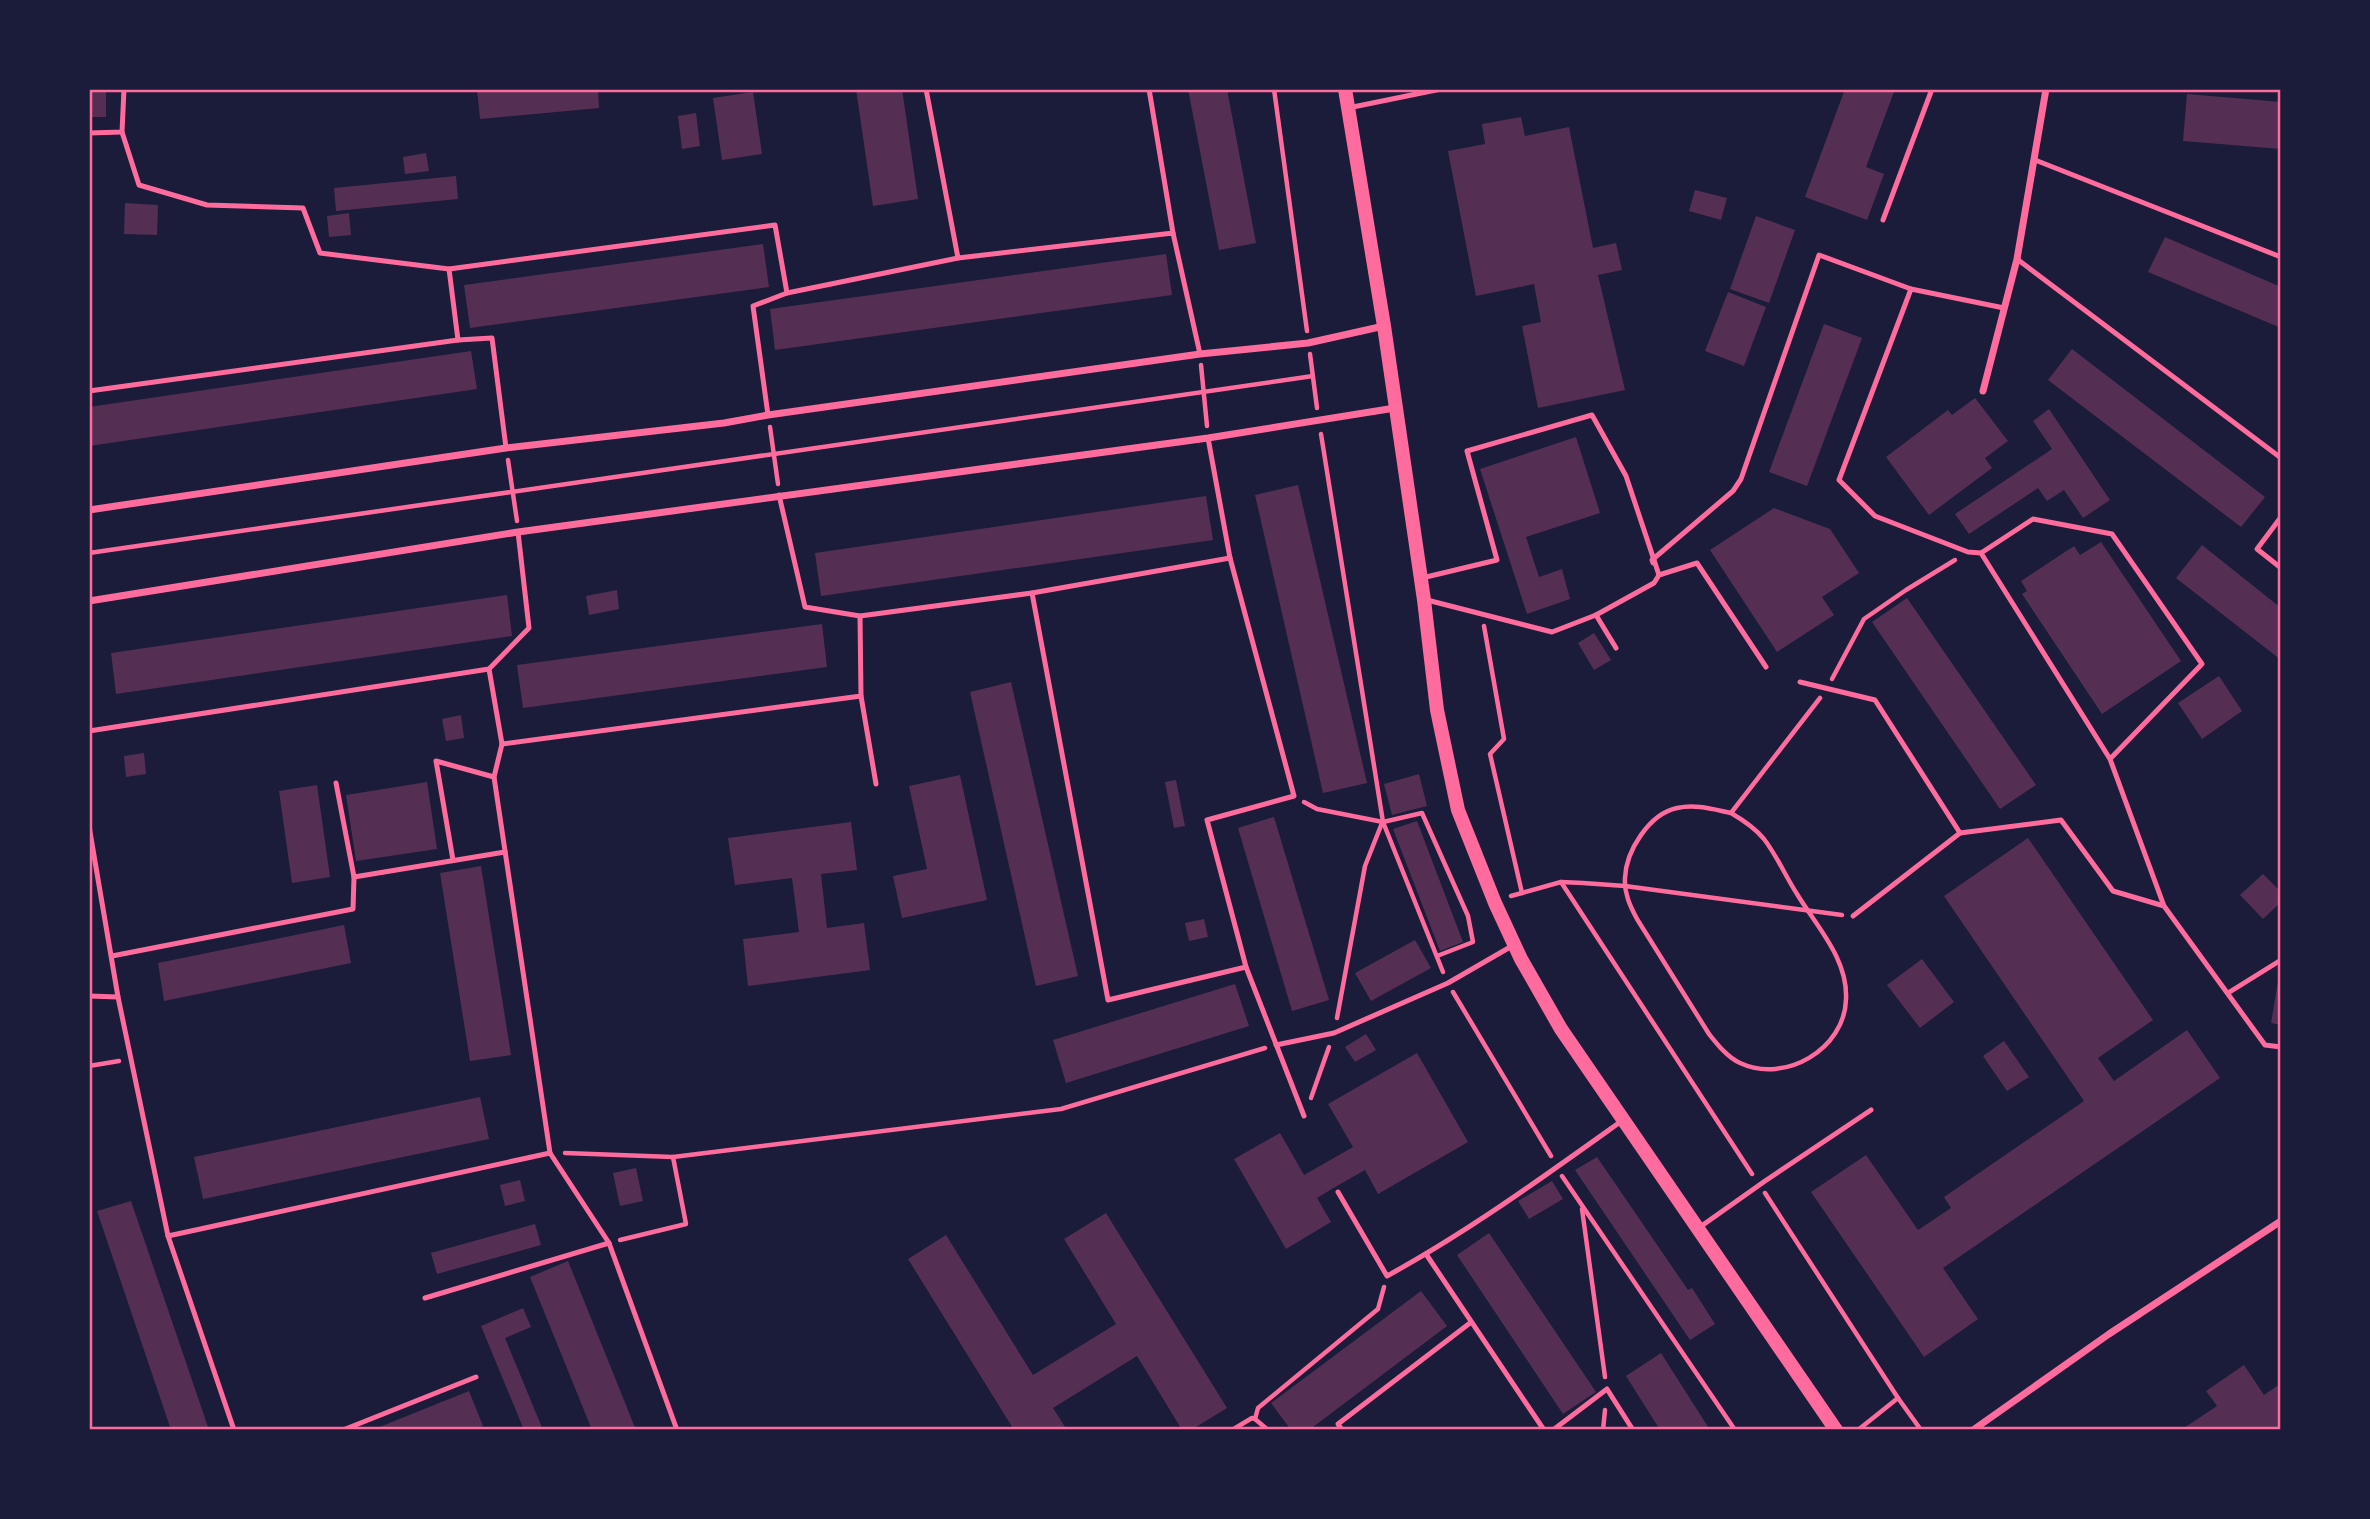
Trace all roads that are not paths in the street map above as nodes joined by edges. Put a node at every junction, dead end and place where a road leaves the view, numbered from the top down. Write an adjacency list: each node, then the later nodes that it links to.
1 (124, 89): 9 (lane)
2 (926, 89): 15 (lane)
3 (1149, 89): 13 (lane)
4 (1345, 89): 8 (main road)
5 (1441, 89): 8 (lane)
6 (1933, 89): 12 (lane)
7 (2046, 89): 11 (street)
8 (1348, 108): 21 (main road)
9 (122, 132): 10 (lane); 17 (lane)
10 (89, 133)
11 (2035, 160): 14 (lane); 16 (street)
12 (1883, 220)
13 (1173, 233): 15 (lane); 23 (lane)
14 (2281, 257)
15 (958, 258): 19 (lane)
16 (2017, 259): 20 (street); 30 (lane)
17 (449, 269): 19 (lane); 22 (lane)
18 (1911, 289): 20 (lane); 35 (lane); 37 (lane)
19 (787, 293): 27 (lane)
20 (2004, 309): 25 (street)
21 (1384, 326): 23 (street); 26 (main road)
22 (458, 340): 24 (lane); 29 (lane)
23 (1200, 354): 27 (street)
24 (89, 391)
25 (1983, 391)
26 (1395, 408): 28 (street); 40 (main road)
27 (768, 415): 29 (street)
28 (1208, 438): 31 (street); 36 (lane)
29 (506, 448): 32 (street)
30 (2281, 458)
31 (779, 495): 34 (street); 45 (lane)
32 (89, 510)
33 (2281, 517): 38 (lane)
34 (518, 532): 43 (street); 48 (lane)
35 (1981, 553): 53 (lane); 53 (lane)
36 (1230, 558): 41 (lane); 67 (lane)
37 (1652, 560): 39 (lane); 40 (lane)
38 (2281, 568)
39 (1659, 575): 44 (lane); 47 (lane)
40 (1420, 578): 42 (main road)
41 (1032, 593): 45 (lane); 67 (lane)
42 (1423, 600): 44 (lane); 64 (main road)
43 (89, 601)
44 (1596, 615): 46 (lane)
45 (860, 616): 50 (lane)
46 (1616, 648)
47 (1766, 667)
48 (489, 669): 51 (lane); 52 (lane)
49 (1800, 682): 58 (lane)
50 (861, 696): 52 (lane); 56 (lane)
51 (89, 730)
52 (502, 744): 54 (lane)
53 (2110, 759): 62 (lane)
54 (494, 777): 59 (lane); 60 (lane)
55 (337, 783): 61 (lane)
56 (876, 784)
57 (89, 826): 65 (lane)
58 (1960, 833): 62 (lane); 63 (lane)
59 (505, 852): 60 (lane); 76 (lane)
60 (453, 860): 61 (lane)
61 (354, 877): 65 (lane)
62 (2164, 906): 68 (lane)
63 (1853, 916)
64 (1515, 944): 71 (lane); 75 (main road)
65 (112, 956): 70 (lane)
66 (2281, 960): 68 (lane)
67 (1246, 967): 71 (lane)
68 (2228, 993): 72 (lane)
69 (89, 996): 70 (lane)
70 (118, 997): 80 (lane)
71 (1276, 1045): 74 (lane)
72 (2281, 1047)
73 (1871, 1110): 79 (lane)
74 (1304, 1116)
75 (1623, 1120): 79 (main road); 82 (lane)
76 (550, 1153): 80 (lane); 81 (lane)
77 (1338, 1192): 82 (lane)
78 (2281, 1221): 94 (street)
79 (1698, 1229): 93 (main road)
80 (168, 1236): 86 (lane)
81 (609, 1243): 83 (lane); 88 (lane)
82 (1426, 1255): 84 (lane)
83 (425, 1298)
84 (1470, 1323): 89 (lane); 90 (lane)
85 (476, 1377): 87 (lane)
86 (234, 1430)
87 (343, 1430)
88 (677, 1430)
89 (1342, 1430)
90 (1544, 1430)
91 (1553, 1430): 92 (lane)
92 (1633, 1430)
93 (1836, 1430)
94 (1973, 1430)

